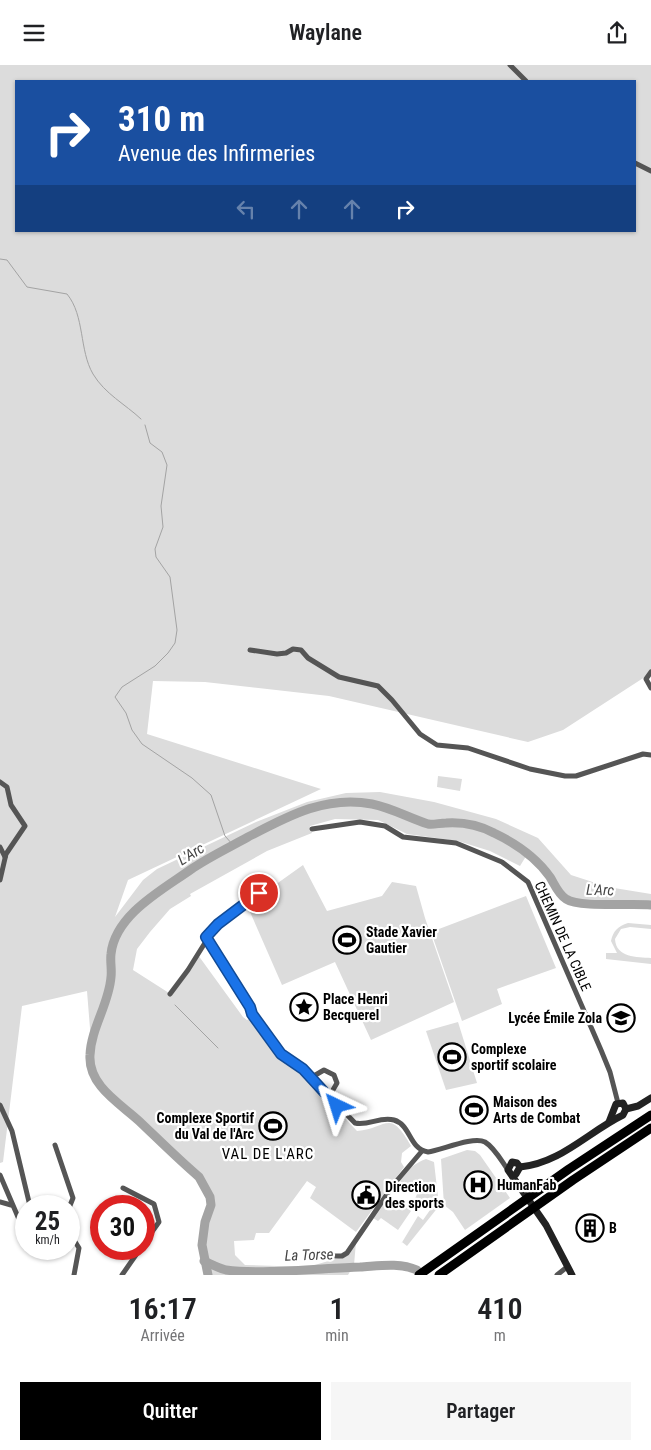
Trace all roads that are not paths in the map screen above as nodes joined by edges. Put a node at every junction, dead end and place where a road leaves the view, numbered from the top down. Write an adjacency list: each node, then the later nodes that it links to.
1 (510, 65): 2 (street)
2 (525, 80)
3 (636, 164): 4 (street)
4 (651, 171)
5 (250, 650): 8 (street)
6 (651, 672): 7 (street)
7 (651, 688)
8 (651, 755)
9 (0, 782): 12 (street)
10 (312, 829): 20 (street, CHEMIN DE LA CIBLE)
11 (0, 847): 12 (street)
12 (5, 857): 13 (street)
13 (0, 879)
14 (259, 893): 15 (street)
15 (206, 937): 16 (street); 17 (street)
16 (170, 994)
17 (312, 1077): 19 (street); 19 (street)
18 (651, 1098): 22 (main road)
19 (331, 1099): 27 (street)
20 (618, 1103): 22 (main road); 23 (main road)
21 (0, 1105): 33 (street)
22 (626, 1109): 23 (main road)
23 (618, 1114): 30 (main road)
24 (651, 1115): 48 (highway)
25 (651, 1128): 41 (highway)
26 (54, 1145): 34 (street)
27 (422, 1151): 28 (street); 42 (street)
28 (501, 1160): 29 (street); 30 (street)
29 (512, 1162): 30 (main road)
30 (513, 1171): 45 (main road)
31 (0, 1175): 37 (street)
32 (123, 1188): 35 (street)
33 (27, 1195)
34 (72, 1195)
35 (137, 1195)
36 (0, 1202): 37 (street)
37 (11, 1205): 39 (street)
38 (155, 1208): 40 (street)
39 (15, 1212)
40 (155, 1228)
41 (497, 1233): 49 (highway); 50 (highway)
42 (325, 1256)
43 (77, 1260): 46 (street)
44 (132, 1260): 47 (street)
45 (569, 1273): 51 (street)
46 (74, 1275)
47 (122, 1275)
48 (419, 1275)
49 (439, 1275)
50 (448, 1275)
51 (557, 1275)

